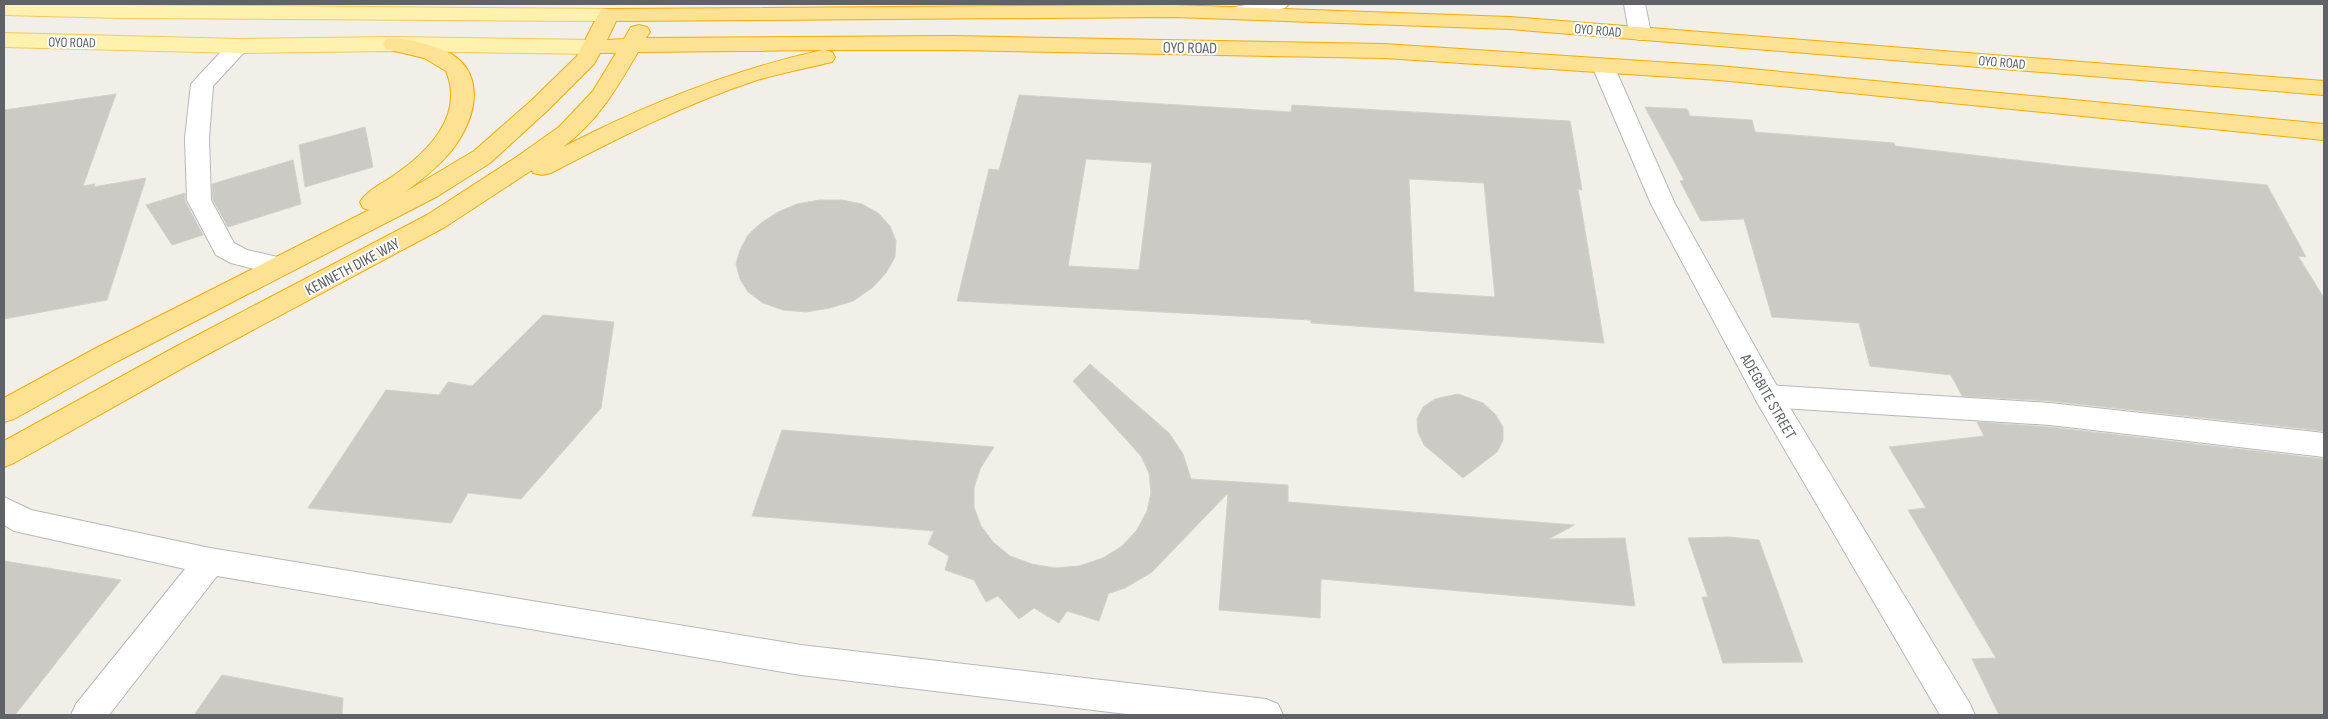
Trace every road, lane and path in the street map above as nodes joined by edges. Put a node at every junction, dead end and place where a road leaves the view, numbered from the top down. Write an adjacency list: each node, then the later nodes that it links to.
1 (1278, 4): 4 (street)
2 (1635, 4): 8 (street)
3 (4, 8): 6 (main road, OYO ROAD)
4 (1243, 12): 5 (highway, OYO ROAD); 7 (highway, OYO ROAD)
5 (647, 14): 6 (highway, OYO ROAD); 12 (highway, KENNETH DIKE WAY)
6 (609, 15): 14 (highway, KENNETH DIKE WAY)
7 (1382, 17): 8 (highway, OYO ROAD); 15 (highway)
8 (1640, 33): 16 (highway); 18 (highway, OYO ROAD)
9 (4, 40): 13 (main road, OYO ROAD)
10 (394, 44): 13 (main road, OYO ROAD); 14 (main road, OYO ROAD); 21 (highway)
11 (952, 44): 12 (highway); 15 (highway, OYO ROAD); 20 (highway)
12 (633, 45): 14 (highway); 20 (highway, KENNETH DIKE WAY)
13 (239, 46): 21 (street)
14 (594, 47): 22 (highway, KENNETH DIKE WAY)
15 (1384, 51): 16 (highway, OYO ROAD)
16 (1478, 57): 17 (highway, OYO ROAD)
17 (1603, 66): 19 (highway, OYO ROAD); 23 (street, ADEGBITE STREET)
18 (2324, 88)
19 (2324, 132)
20 (436, 221): 26 (highway, KENNETH DIKE WAY)
21 (273, 264): 22 (highway)
22 (229, 292): 24 (highway, KENNETH DIKE WAY)
23 (1768, 396): 25 (street); 31 (street, ADEGBITE STREET)
24 (4, 411)
25 (2324, 445)
26 (4, 455)
27 (4, 510): 28 (street)
28 (210, 561): 29 (street); 30 (street)
29 (88, 715)
30 (1266, 715)
31 (1958, 715)

